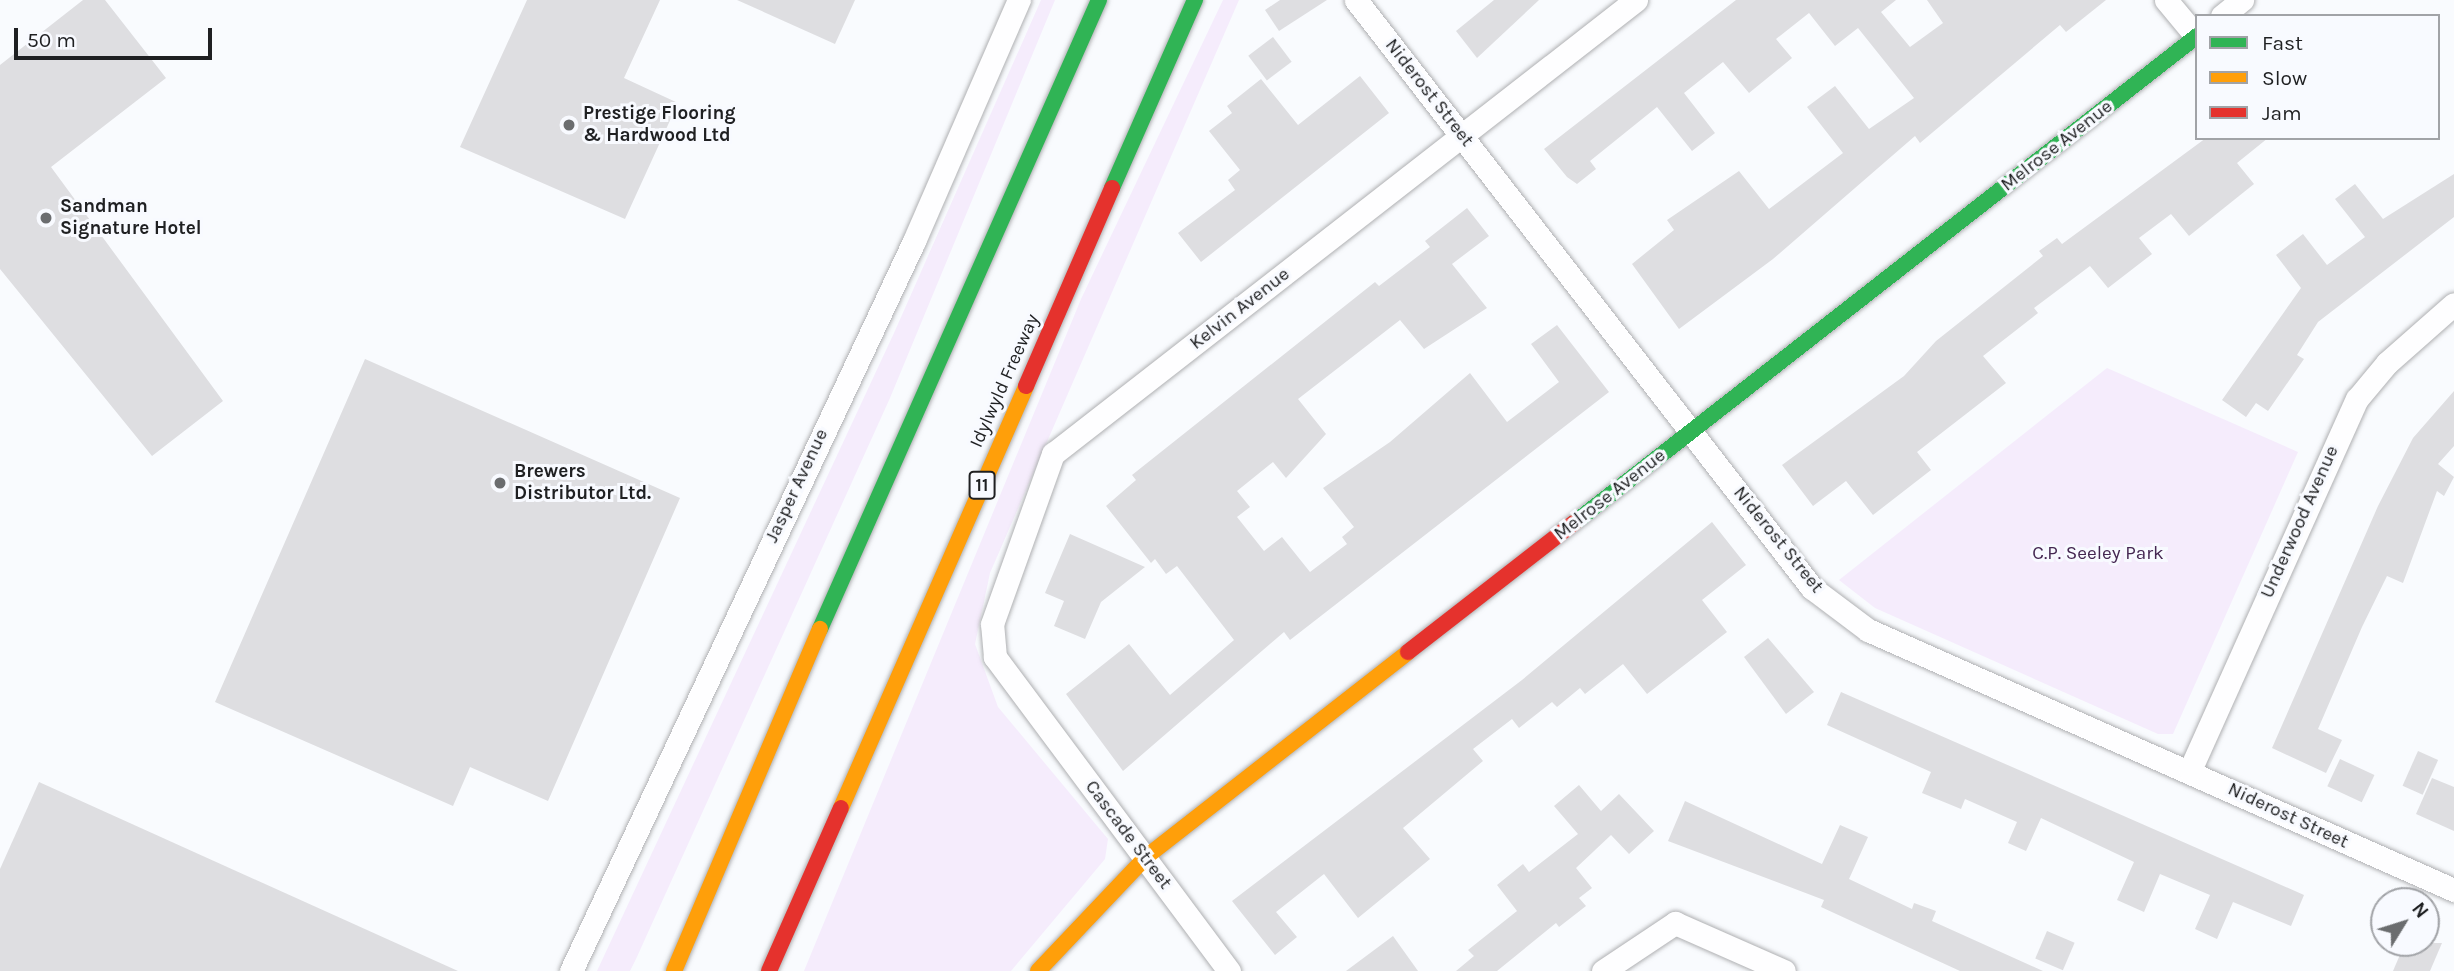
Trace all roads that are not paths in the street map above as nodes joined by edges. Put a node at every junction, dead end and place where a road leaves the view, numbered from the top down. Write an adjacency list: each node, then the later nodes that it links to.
1 (1019, 0): 19 (street, Jasper Avenue)
2 (1099, 0): 17 (main road)
3 (1195, 0): 22 (main road, Idylwyld Freeway / 11)
4 (1356, 0): 11 (street, Niderost Street)
5 (1636, 0): 11 (street, Kelvin Avenue)
6 (2166, 0): 9 (street)
7 (2242, 0): 8 (street)
8 (2224, 14)
9 (2195, 35)
10 (2195, 37): 13 (main road, Melrose Avenue)
11 (1462, 135): 13 (street, Niderost Street); 14 (street, Kelvin Avenue)
12 (2454, 304): 15 (street, Underwood Avenue)
13 (1692, 431): 15 (street, Niderost Street); 16 (main road, Melrose Avenue)
14 (1025, 699): 16 (street, Cascade Street)
15 (2190, 770): 18 (street, Niderost Street)
16 (1146, 858): 23 (main road, Melrose Avenue); 24 (street, Cascade Street)
17 (710, 876): 20 (main road); 21 (main road)
18 (2454, 890)
19 (571, 971)
20 (656, 971)
21 (674, 971)
22 (769, 971)
23 (1038, 971)
24 (1229, 971)
25 (1603, 971): 26 (street)
26 (1784, 971)

